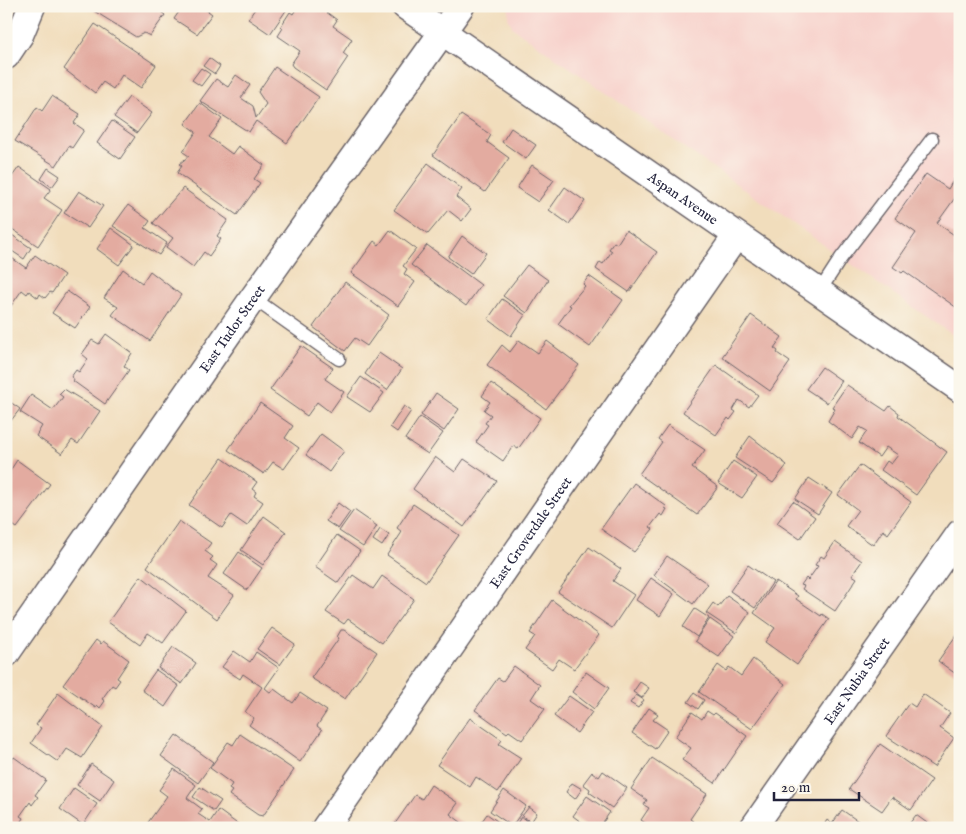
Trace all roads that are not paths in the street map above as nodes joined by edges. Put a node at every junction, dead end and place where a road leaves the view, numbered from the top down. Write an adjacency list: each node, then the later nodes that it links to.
1 (32, 6): 5 (street)
2 (405, 6): 4 (street, Aspan Avenue)
3 (461, 6): 4 (street, East Tudor Street)
4 (443, 32): 7 (street, Aspan Avenue); 9 (street, East Tudor Street)
5 (6, 56)
6 (932, 139): 8 (lane)
7 (736, 236): 8 (street, Aspan Avenue); 14 (street, East Groverdale Street)
8 (819, 292): 11 (street, Aspan Avenue)
9 (253, 298): 10 (lane); 13 (street, East Tudor Street)
10 (339, 359)
11 (960, 389)
12 (960, 533): 15 (street, East Nubia Street)
13 (6, 654)
14 (325, 828)
15 (753, 828)

